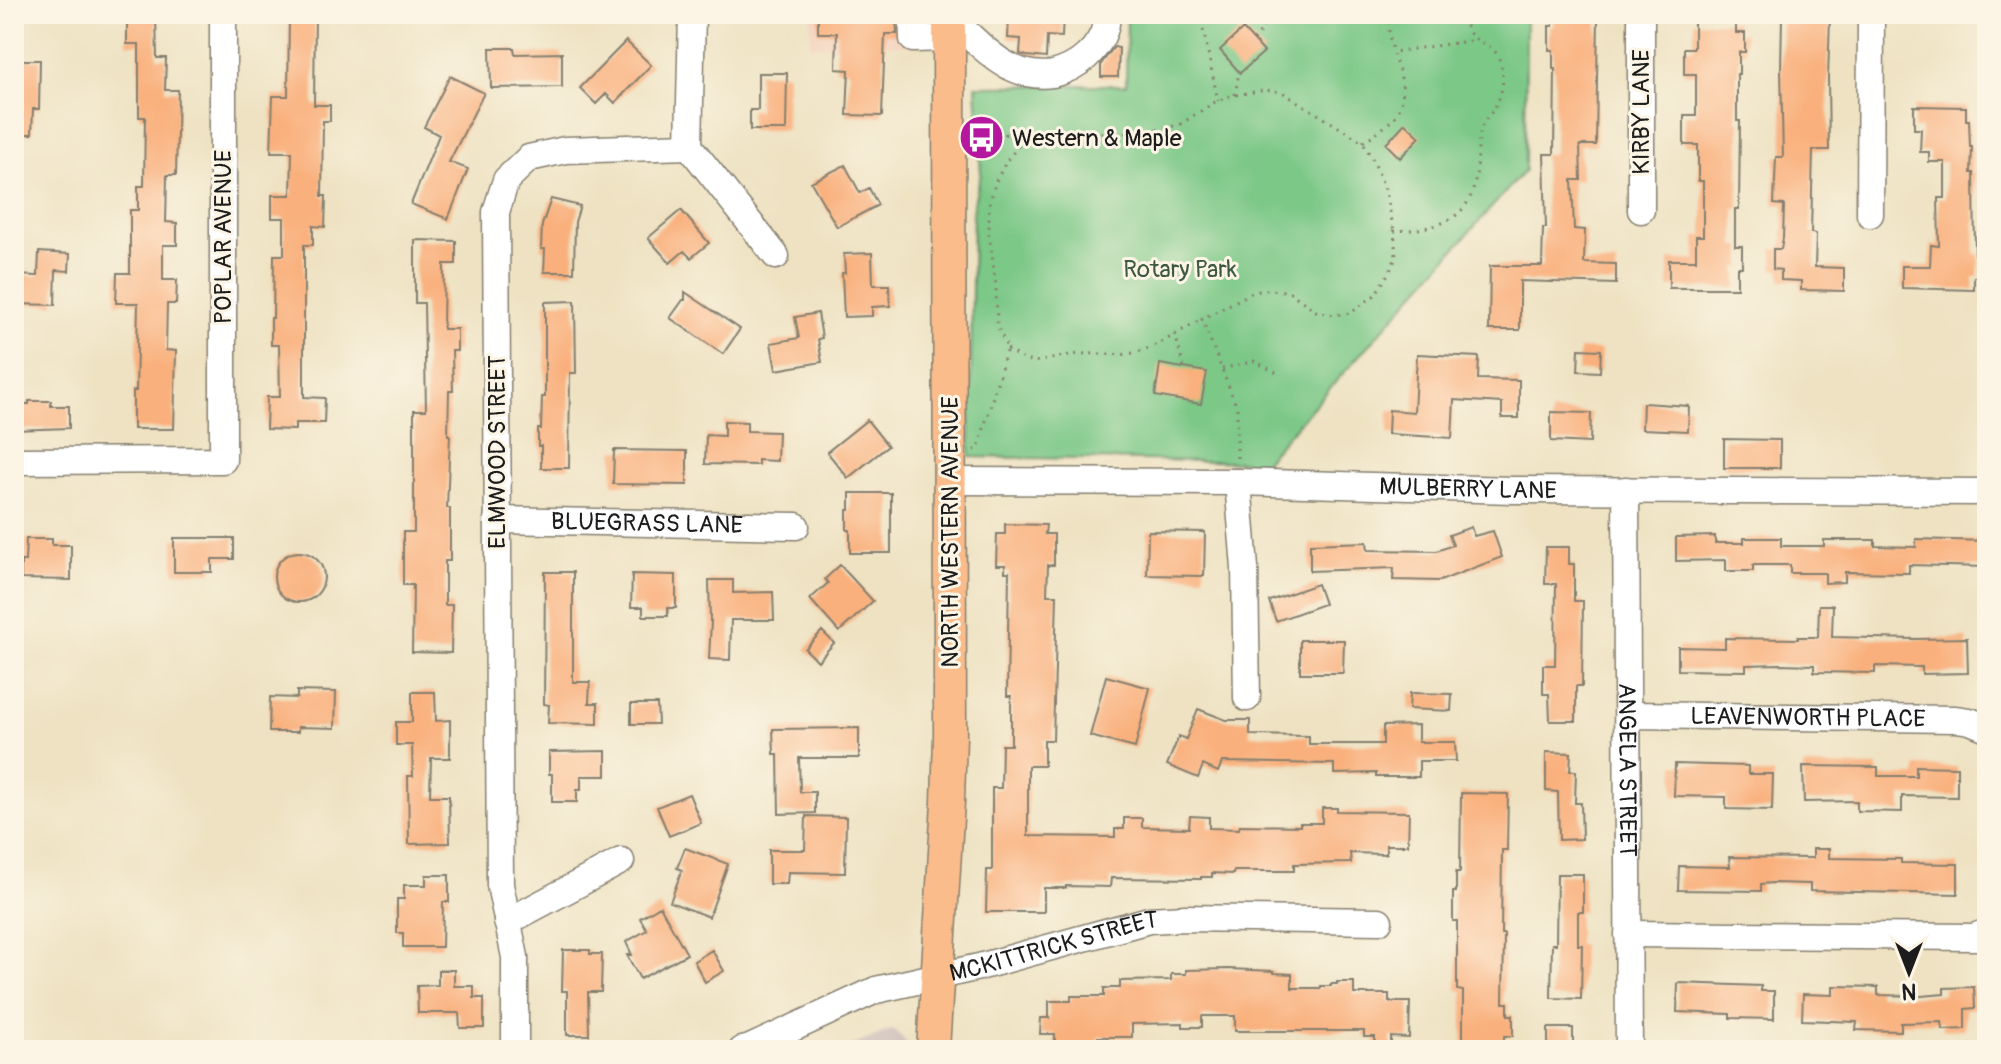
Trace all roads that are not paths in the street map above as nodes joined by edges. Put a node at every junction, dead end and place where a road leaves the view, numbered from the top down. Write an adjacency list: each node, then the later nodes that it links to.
1 (223, 14): 12 (street, POPLAR AVENUE)
2 (692, 14): 8 (street)
3 (912, 14): 7 (street)
4 (1107, 14): 7 (street)
5 (1641, 14): 9 (street, KIRBY LANE)
6 (1871, 14): 10 (street)
7 (949, 23): 13 (main road, NORTH WESTERN AVENUE)
8 (689, 146): 11 (street); 17 (street, ELMWOOD STREET)
9 (1641, 210)
10 (1870, 214)
11 (776, 256)
12 (14, 461)
13 (950, 481): 14 (street, MULBERRY LANE); 27 (main road, NORTH WESTERN AVENUE)
14 (1238, 482): 15 (street, MULBERRY LANE); 19 (street)
15 (1626, 490): 16 (street, MULBERRY LANE); 20 (street, ANGELA STREET)
16 (1987, 492)
17 (497, 520): 18 (street, BLUEGRASS LANE); 24 (street, ELMWOOD STREET)
18 (796, 526)
19 (1247, 698)
20 (1628, 715): 21 (street, LEAVENWORTH PLACE); 26 (street, ANGELA STREET)
21 (1987, 728)
22 (621, 861): 24 (street)
23 (1379, 921): 27 (street, MCKITTRICK STREET)
24 (507, 922): 28 (street, ELMWOOD STREET)
25 (1987, 932): 26 (street)
26 (1628, 934): 31 (street, ANGELA STREET)
27 (937, 977): 29 (street, MCKITTRICK STREET); 30 (main road, NORTH WESTERN AVENUE)
28 (515, 1050)
29 (742, 1050)
30 (933, 1050)
31 (1629, 1050)

